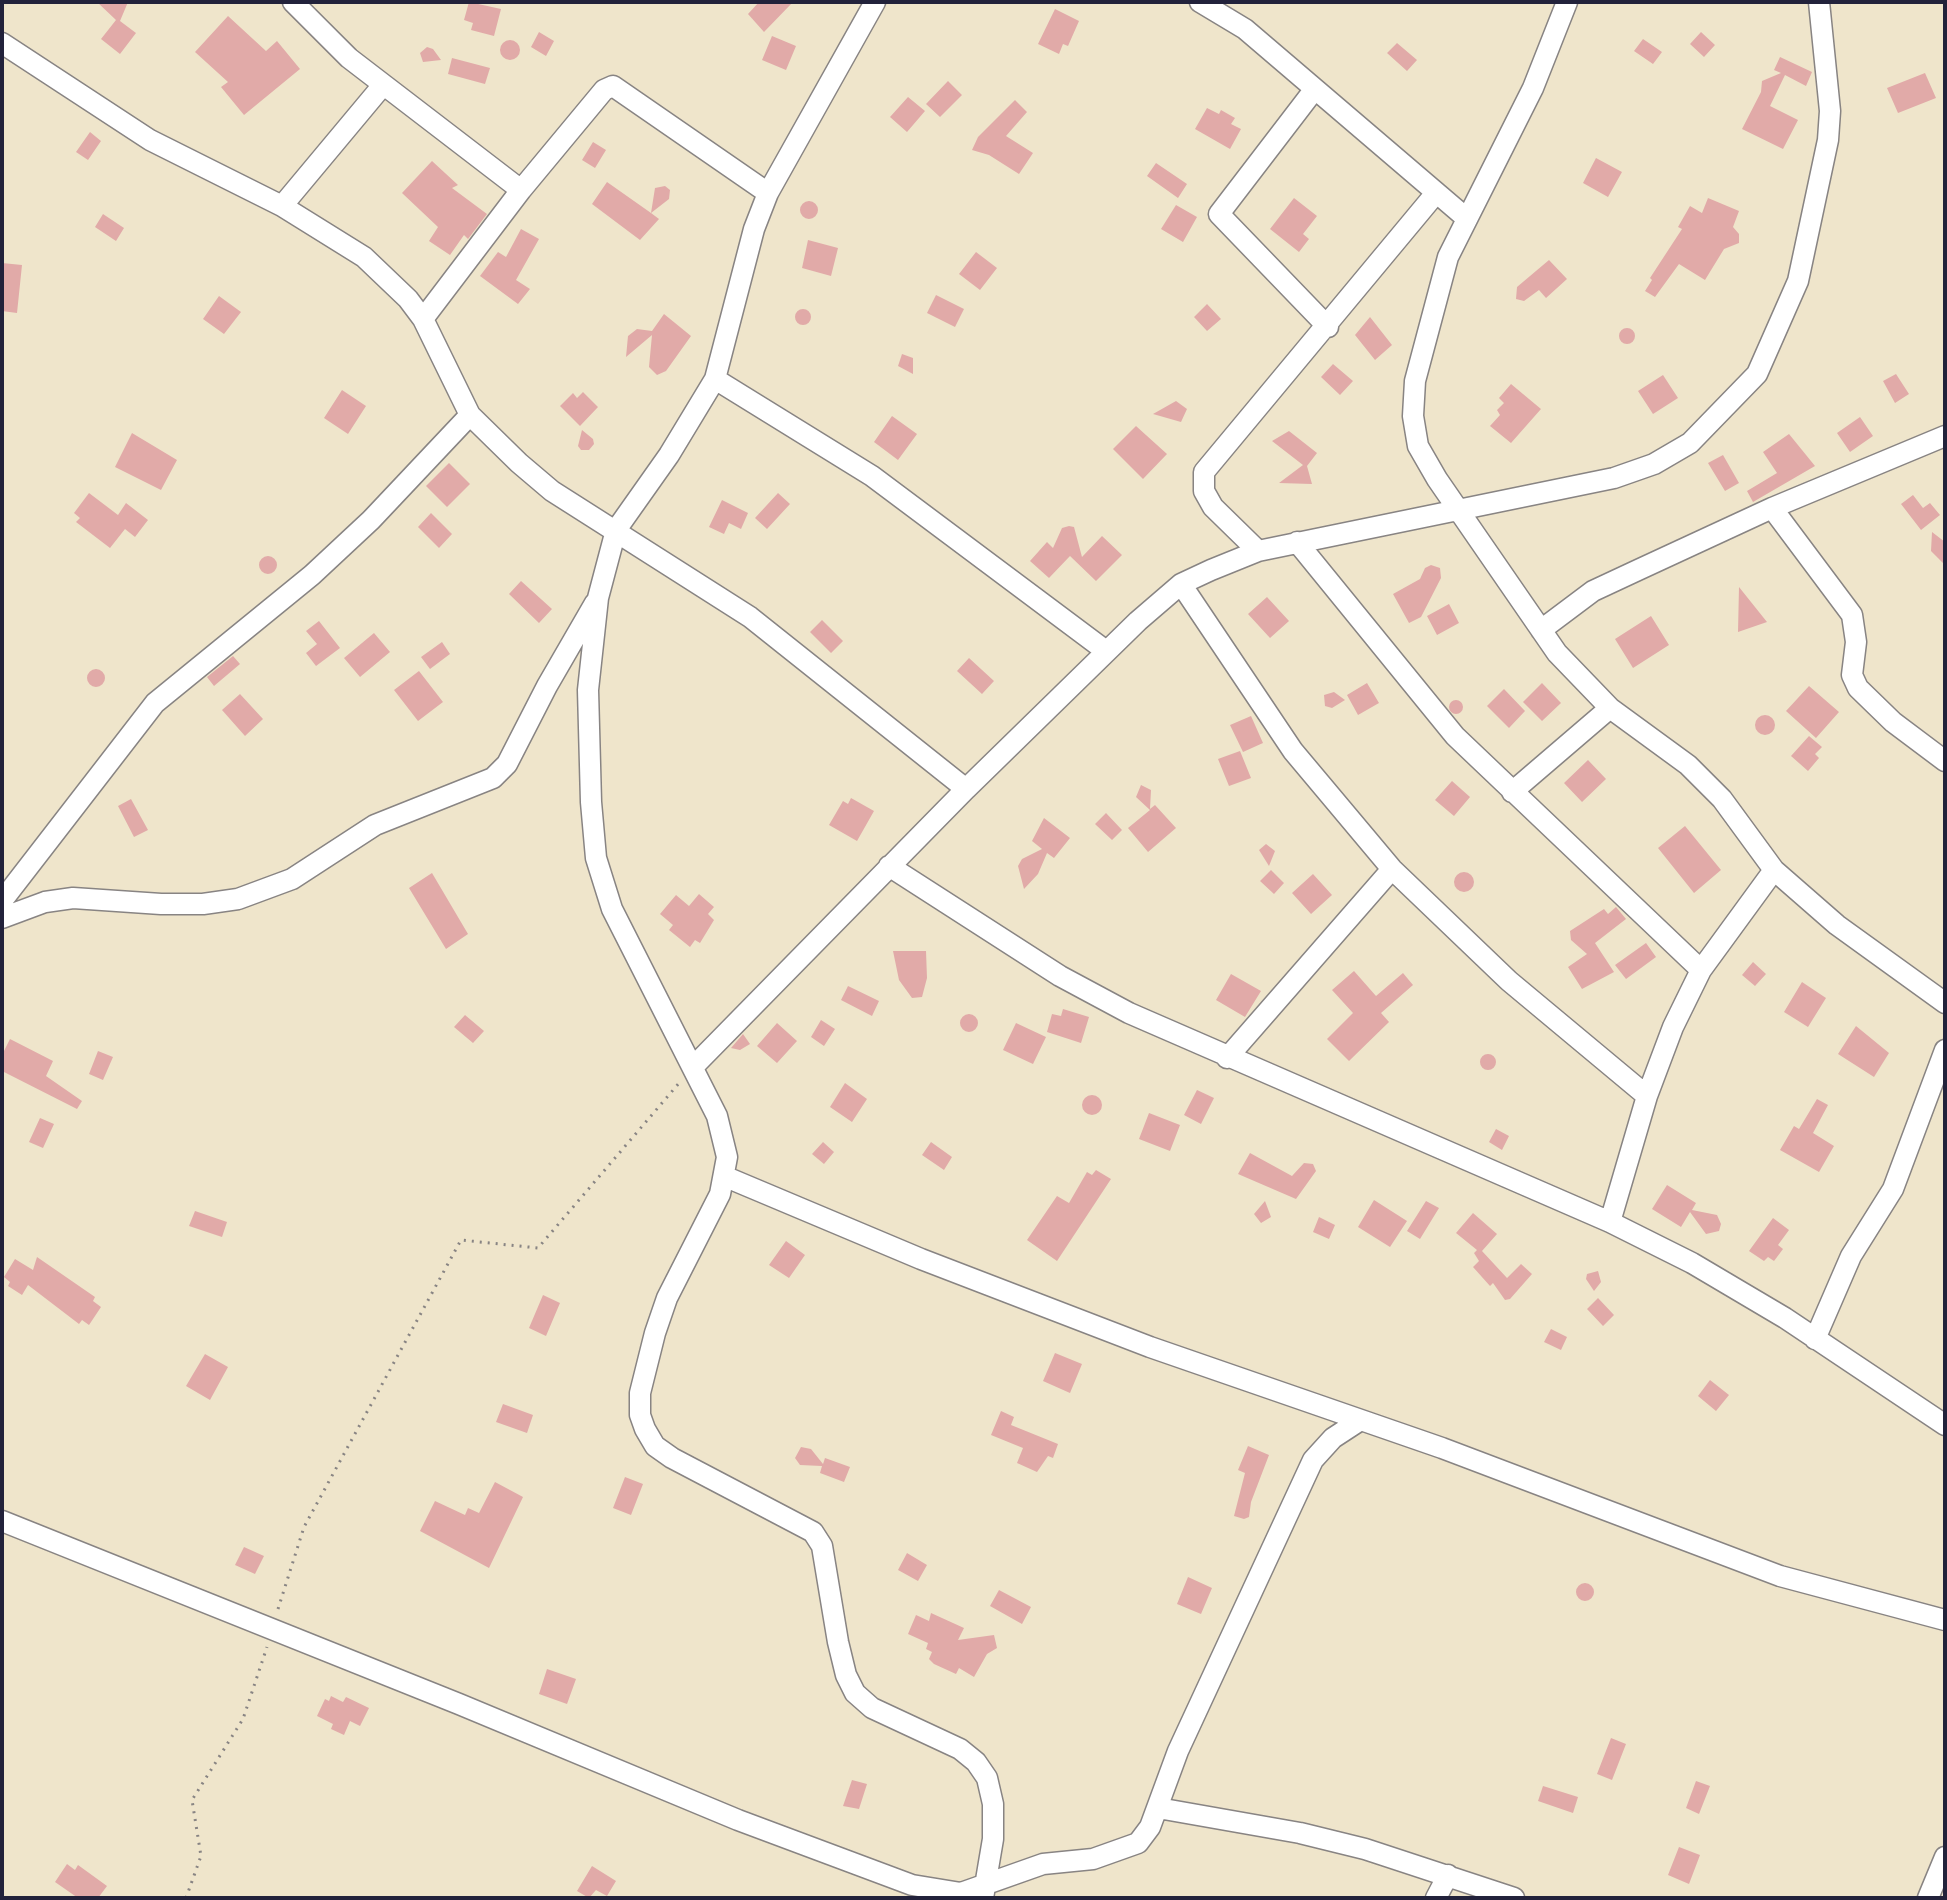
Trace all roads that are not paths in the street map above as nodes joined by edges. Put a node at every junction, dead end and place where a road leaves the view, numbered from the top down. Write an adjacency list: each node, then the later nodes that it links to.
1 (293, 2): 7 (street)
2 (1200, 2): 8 (street)
3 (1567, 2): 13 (street)
4 (1819, 2): 19 (street)
5 (866, 5): 10 (street)
6 (2, 44): 12 (street)
7 (383, 85): 9 (street); 12 (street)
8 (1314, 90): 11 (street); 15 (street)
9 (521, 190): 10 (street); 14 (street)
10 (768, 193): 16 (street)
11 (1436, 193): 13 (street); 15 (street)
12 (282, 206): 14 (street)
13 (1465, 217): 19 (street)
14 (423, 319): 17 (street)
15 (1328, 327): 23 (street)
16 (715, 379): 21 (street); 27 (street)
17 (470, 415): 21 (street); 35 (street)
18 (1945, 436): 20 (street)
19 (1457, 507): 22 (street); 26 (street)
20 (1772, 508): 26 (street); 29 (street)
21 (616, 530): 25 (street); 30 (street)
22 (1297, 542): 23 (street); 31 (street)
23 (1258, 551): 24 (street)
24 (1181, 584): 27 (street); 33 (street)
25 (598, 598): 36 (street); 41 (street)
26 (1541, 630): 28 (street)
27 (1106, 651): 30 (street)
28 (1610, 708): 31 (street); 34 (street)
29 (1945, 761)
30 (966, 789): 32 (street)
31 (1512, 792): 37 (street)
32 (889, 866): 40 (street); 41 (street)
33 (1392, 869): 40 (street); 42 (street)
34 (1774, 870): 37 (street); 38 (street)
35 (2, 901)
36 (2, 918)
37 (1701, 970): 42 (street)
38 (1945, 1003)
39 (1945, 1050): 45 (street)
40 (1227, 1058): 44 (street)
41 (693, 1067): 43 (street)
42 (1647, 1096): 44 (street)
43 (726, 1177): 46 (street); 53 (street)
44 (1610, 1222): 45 (street)
45 (1815, 1339): 47 (street)
46 (1359, 1421): 49 (street); 50 (street)
47 (1945, 1425)
48 (2, 1521): 53 (street)
49 (1945, 1620)
50 (1158, 1808): 52 (street); 53 (street)
51 (1945, 1857): 56 (street)
52 (1448, 1875): 54 (street); 55 (street)
53 (985, 1892)
54 (1436, 1898)
55 (1514, 1898)
56 (1928, 1898)

